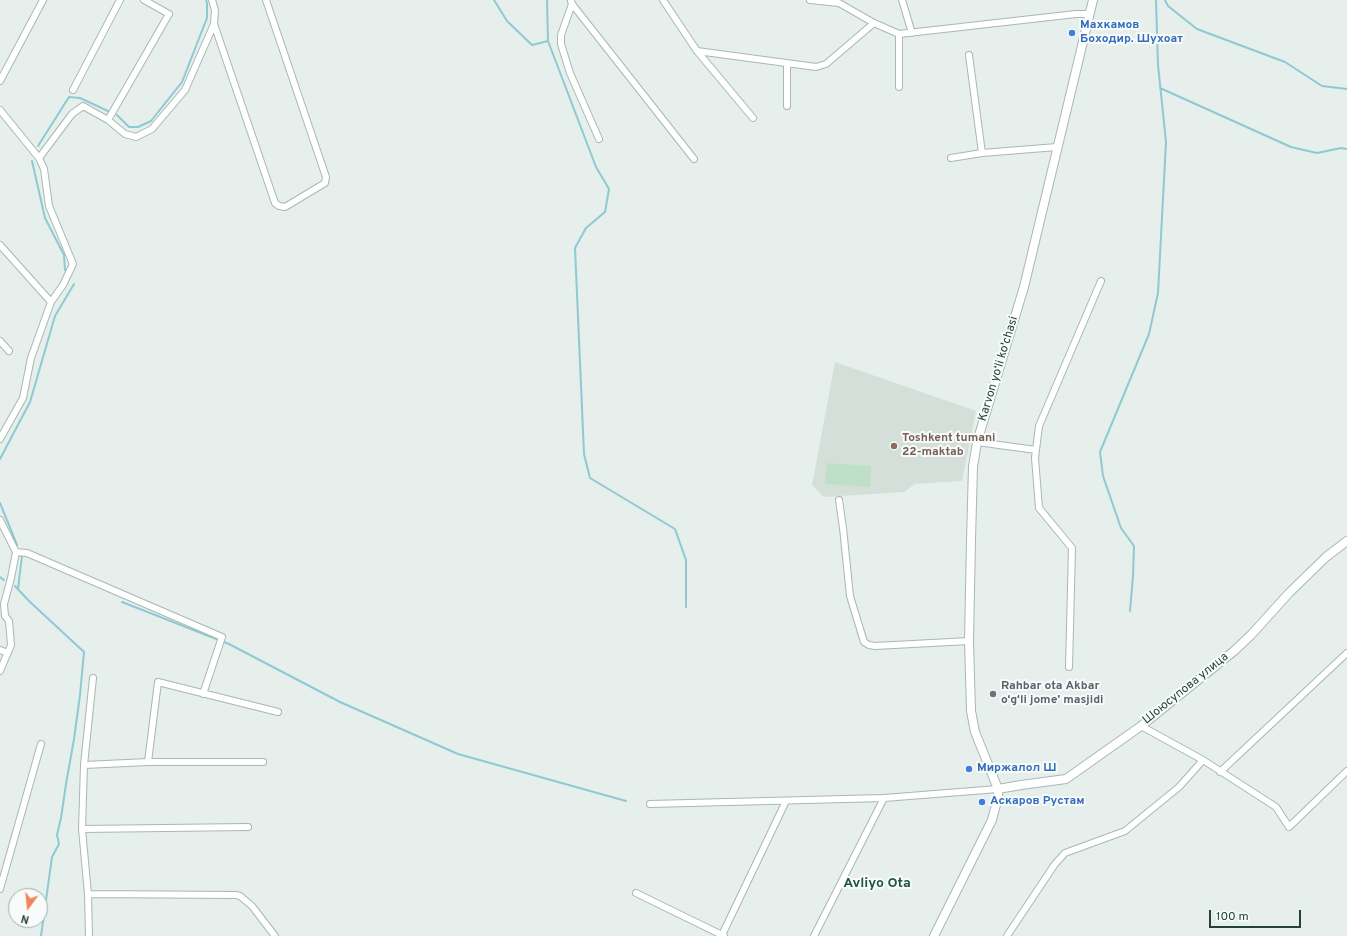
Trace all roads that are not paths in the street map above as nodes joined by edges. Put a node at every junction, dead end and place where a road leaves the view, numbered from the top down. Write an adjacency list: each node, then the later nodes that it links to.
1 (43, 0): 19 (street)
2 (120, 0): 21 (street)
3 (144, 0): 25 (street)
4 (212, 0): 13 (street)
5 (266, 0): 13 (street)
6 (662, 0): 16 (street)
7 (810, 0): 12 (street)
8 (902, 0): 14 (street)
9 (1093, 0): 11 (street, Karvon yo‘li ko'chasi)
10 (571, 2): 26 (street); 31 (street)
11 (1090, 14): 14 (street); 27 (street, Karvon yo‘li ko'chasi)
12 (874, 23): 15 (street); 18 (street)
13 (214, 24): 25 (street)
14 (912, 33): 15 (street)
15 (899, 34): 20 (street)
16 (697, 51): 18 (street); 24 (street)
17 (969, 55): 28 (street)
18 (788, 63): 22 (street)
19 (0, 81)
20 (899, 87)
21 (73, 90)
22 (787, 106)
23 (0, 110): 29 (street)
24 (753, 118)
25 (108, 120): 29 (street)
26 (599, 139)
27 (1057, 147): 28 (street); 38 (street, Karvon yo‘li ko'chasi)
28 (982, 153): 30 (street)
29 (39, 158): 34 (street)
30 (951, 158)
31 (694, 160)
32 (0, 245): 34 (street)
33 (1101, 281): 39 (street)
34 (51, 302): 37 (street)
35 (0, 341): 36 (street)
36 (9, 351)
37 (0, 439)
38 (977, 442): 39 (street); 45 (street, Karvon yo‘li ko'chasi)
39 (1036, 450): 49 (street)
40 (839, 500): 45 (street)
41 (0, 520): 43 (street)
42 (1347, 541): 54 (street, Шоюсупова улица)
43 (16, 552): 44 (street); 52 (street)
44 (2, 615): 47 (street)
45 (969, 641): 62 (street, Karvon yo‘li ko'chasi)
46 (0, 650): 47 (street)
47 (8, 653): 50 (street)
48 (1347, 653): 61 (street)
49 (1070, 667)
50 (0, 671)
51 (93, 678): 59 (street)
52 (202, 694): 53 (street); 57 (street)
53 (278, 712)
54 (1141, 726): 56 (street); 62 (street, Шоюсупова улица)
55 (41, 744): 68 (street)
56 (1203, 760): 61 (street); 76 (street)
57 (148, 762): 58 (street); 59 (street)
58 (263, 762)
59 (84, 765): 67 (street)
60 (1347, 771): 61 (street)
61 (1220, 772)
62 (998, 789): 63 (street); 75 (street)
63 (884, 798): 64 (street); 74 (street)
64 (786, 801): 65 (street); 73 (street)
65 (650, 804)
66 (248, 827): 67 (street)
67 (82, 829): 70 (street)
68 (0, 889)
69 (636, 893): 73 (street)
70 (88, 894): 71 (street); 72 (street)
71 (90, 936)
72 (275, 936)
73 (723, 936)
74 (814, 936)
75 (934, 936)
76 (1007, 936)

